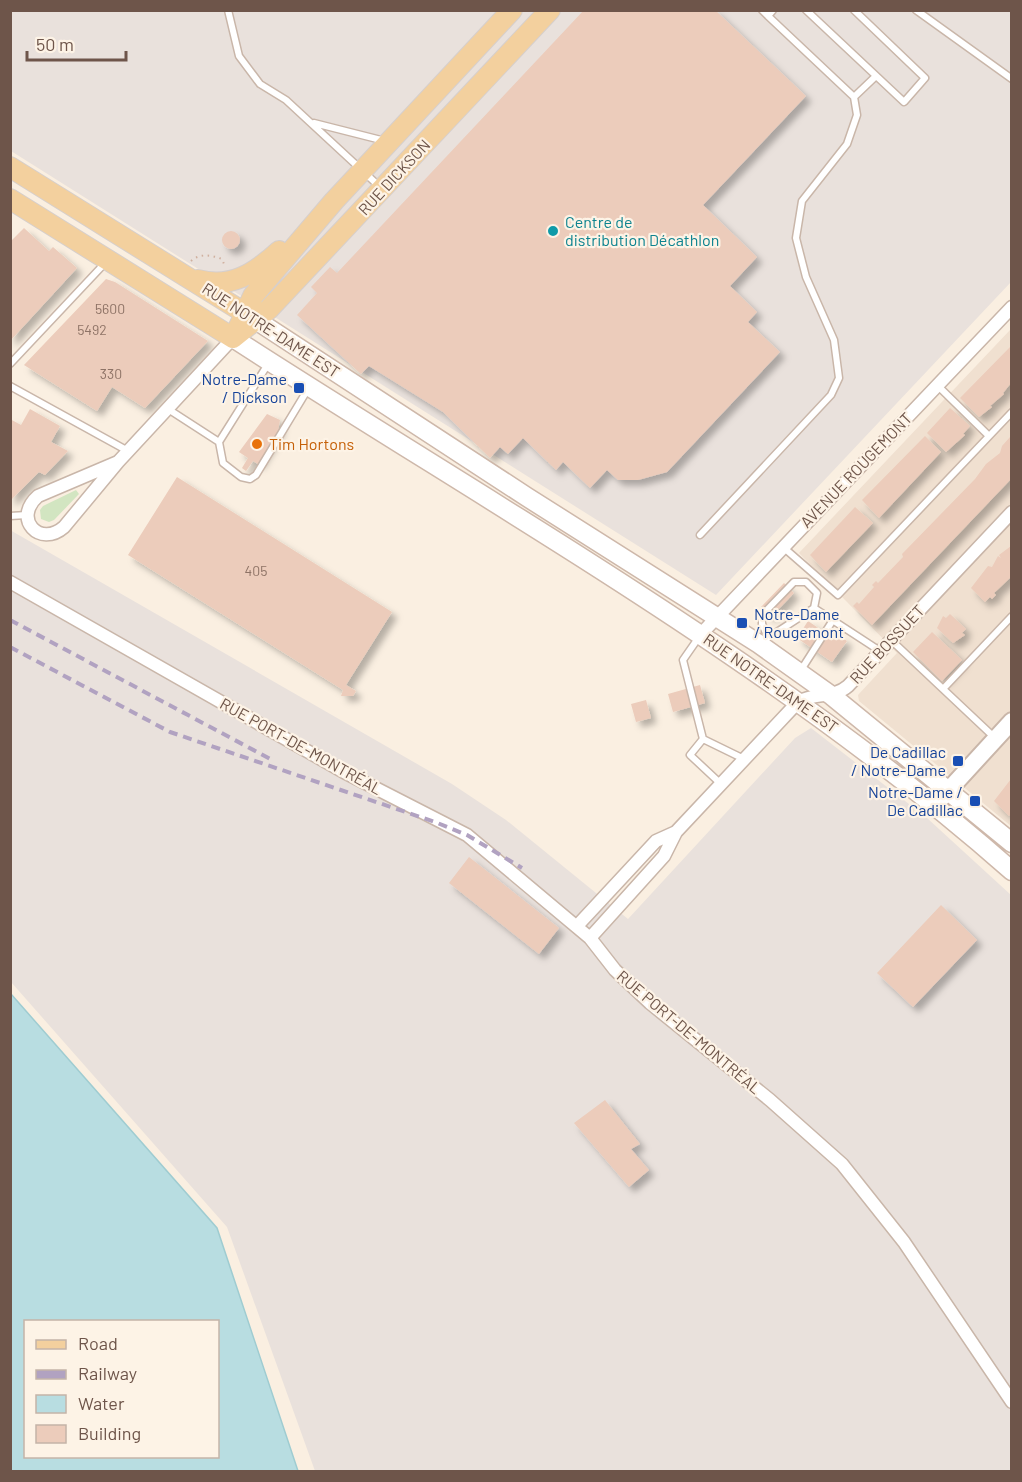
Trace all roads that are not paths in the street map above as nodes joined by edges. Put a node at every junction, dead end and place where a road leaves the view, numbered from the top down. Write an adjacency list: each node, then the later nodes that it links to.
1 (228, 10): 15 (lane)
2 (550, 10): 9 (main road, RUE DICKSON)
3 (762, 10): 8 (lane)
4 (806, 10): 11 (lane)
5 (854, 10): 11 (lane)
6 (916, 10): 12 (lane)
7 (511, 11): 9 (main road); 10 (main road, RUE DICKSON)
8 (770, 13): 14 (lane)
9 (531, 31): 13 (main road, RUE DICKSON)
10 (455, 71): 13 (main road); 16 (main road, RUE DICKSON)
11 (876, 75): 14 (lane)
12 (1011, 79)
13 (476, 89): 19 (main road, RUE DICKSON)
14 (854, 97): 43 (lane)
15 (311, 122): 16 (lane); 18 (lane)
16 (389, 142): 18 (main road, RUE DICKSON)
17 (10, 167): 23 (main road, RUE NOTRE-DAME EST)
18 (362, 170): 19 (lane); 20 (main road, RUE DICKSON)
19 (382, 189): 25 (main road, RUE DICKSON)
20 (334, 201): 23 (main road); 25 (main road, RUE DICKSON)
21 (14, 206): 22 (main road, RUE NOTRE-DAME EST)
22 (108, 260): 26 (main road, RUE NOTRE-DAME EST); 28 (lane)
23 (189, 270): 25 (main road, RUE NOTRE-DAME EST)
24 (1011, 307): 29 (street, AVENUE ROUGEMONT)
25 (250, 317): 26 (main road, RUE DICKSON); 38 (main road, RUE NOTRE-DAME EST)
26 (233, 338): 27 (main road, RUE NOTRE-DAME EST); 32 (street, RUE DICKSON)
27 (270, 361): 31 (main road, RUE NOTRE-DAME EST); 35 (lane)
28 (10, 364)
29 (937, 385): 34 (lane); 44 (street, AVENUE ROUGEMONT)
30 (10, 386): 36 (lane)
31 (310, 386): 35 (lane); 42 (main road, RUE NOTRE-DAME EST)
32 (168, 409): 35 (lane); 36 (street, RUE DICKSON)
33 (1011, 412): 34 (lane)
34 (989, 436): 44 (lane)
35 (219, 442)
36 (129, 451): 37 (street, RUE DICKSON)
37 (118, 462): 40 (street, RUE DICKSON); 40 (street, RUE DICKSON)
38 (527, 498): 42 (main road); 47 (main road, RUE NOTRE-DAME EST)
39 (1011, 512): 52 (street, RUE BOSSUET)
40 (27, 515): 41 (lane)
41 (10, 516)
42 (516, 516): 50 (main road, RUE NOTRE-DAME EST)
43 (700, 535)
44 (783, 547): 47 (street, AVENUE ROUGEMONT)
45 (10, 582): 68 (street, RUE PORT-DE-MONTRÉAL)
46 (814, 608): 49 (lane); 51 (lane); 51 (lane)
47 (717, 616): 50 (street, AVENUE ROUGEMONT); 51 (main road, RUE NOTRE-DAME EST)
48 (1011, 616): 55 (lane)
49 (833, 620): 53 (lane); 54 (lane)
50 (701, 634): 57 (main road, RUE NOTRE-DAME EST); 60 (lane)
51 (764, 640): 54 (main road, RUE NOTRE-DAME EST)
52 (891, 640): 53 (street, RUE BOSSUET); 55 (lane)
53 (880, 651): 56 (street, RUE BOSSUET)
54 (800, 672): 56 (main road, RUE NOTRE-DAME EST)
55 (943, 689): 59 (lane)
56 (832, 696): 57 (street, RUE BOSSUET); 63 (main road, RUE NOTRE-DAME EST)
57 (798, 702): 61 (street); 64 (main road, RUE NOTRE-DAME EST)
58 (1011, 721): 59 (street)
59 (995, 738): 63 (street)
60 (703, 739): 61 (lane); 62 (lane)
61 (744, 759): 62 (street)
62 (721, 784): 65 (street)
63 (949, 789): 64 (street); 66 (main road, RUE NOTRE-DAME EST)
64 (935, 805): 67 (main road, RUE NOTRE-DAME EST)
65 (676, 832): 68 (street); 69 (street)
66 (1011, 843)
67 (1011, 871)
68 (577, 926): 69 (street, RUE PORT-DE-MONTRÉAL)
69 (590, 938): 70 (street, RUE PORT-DE-MONTRÉAL)
70 (1011, 1402)

